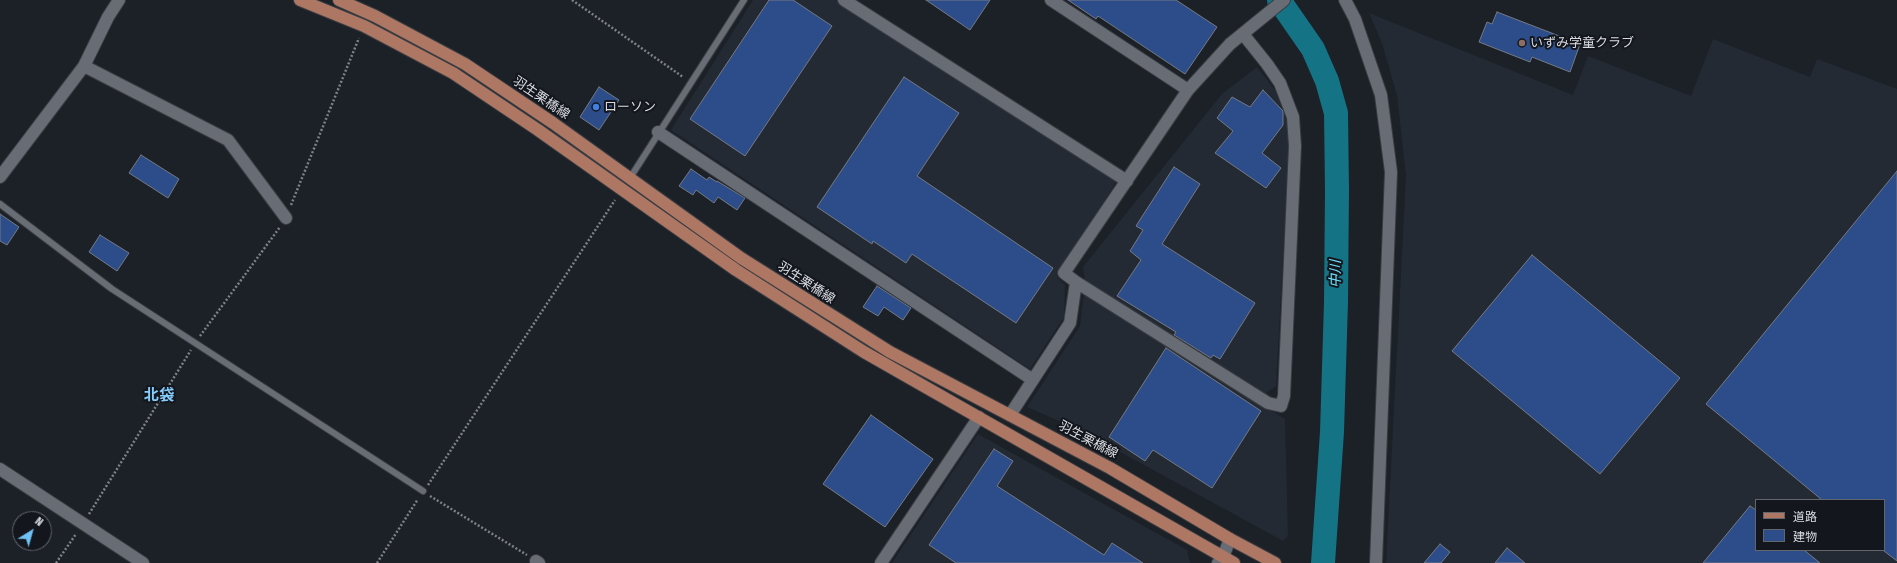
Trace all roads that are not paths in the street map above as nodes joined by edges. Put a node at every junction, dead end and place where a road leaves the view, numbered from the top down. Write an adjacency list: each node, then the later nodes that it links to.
1 (119, 0): 10 (street)
2 (300, 0): 21 (main road, 羽生栗橋線)
3 (339, 0): 14 (main road, 羽生栗橋線)
4 (744, 0): 12 (lane)
5 (844, 0): 15 (street)
6 (1051, 0): 11 (street)
7 (1284, 0): 9 (street)
8 (1345, 0): 30 (street)
9 (1243, 34): 11 (street); 18 (street)
10 (84, 66): 13 (street); 17 (street)
11 (1188, 90): 15 (street)
12 (658, 132): 14 (lane); 19 (street)
13 (0, 177)
14 (630, 178): 20 (main road, 羽生栗橋線)
15 (1127, 181): 18 (street)
16 (0, 204): 23 (lane)
17 (286, 218)
18 (1076, 282): 19 (street)
19 (1033, 380): 20 (street)
20 (1010, 415): 24 (main road, 羽生栗橋線)
21 (979, 417): 25 (main road, 羽生栗橋線); 27 (street)
22 (0, 470): 26 (street)
23 (423, 492)
24 (1230, 539): 25 (street); 29 (main road, 羽生栗橋線)
25 (1221, 560): 28 (main road, 羽生栗橋線)
26 (143, 563)
27 (881, 563)
28 (1234, 563)
29 (1275, 563)
30 (1376, 563)

